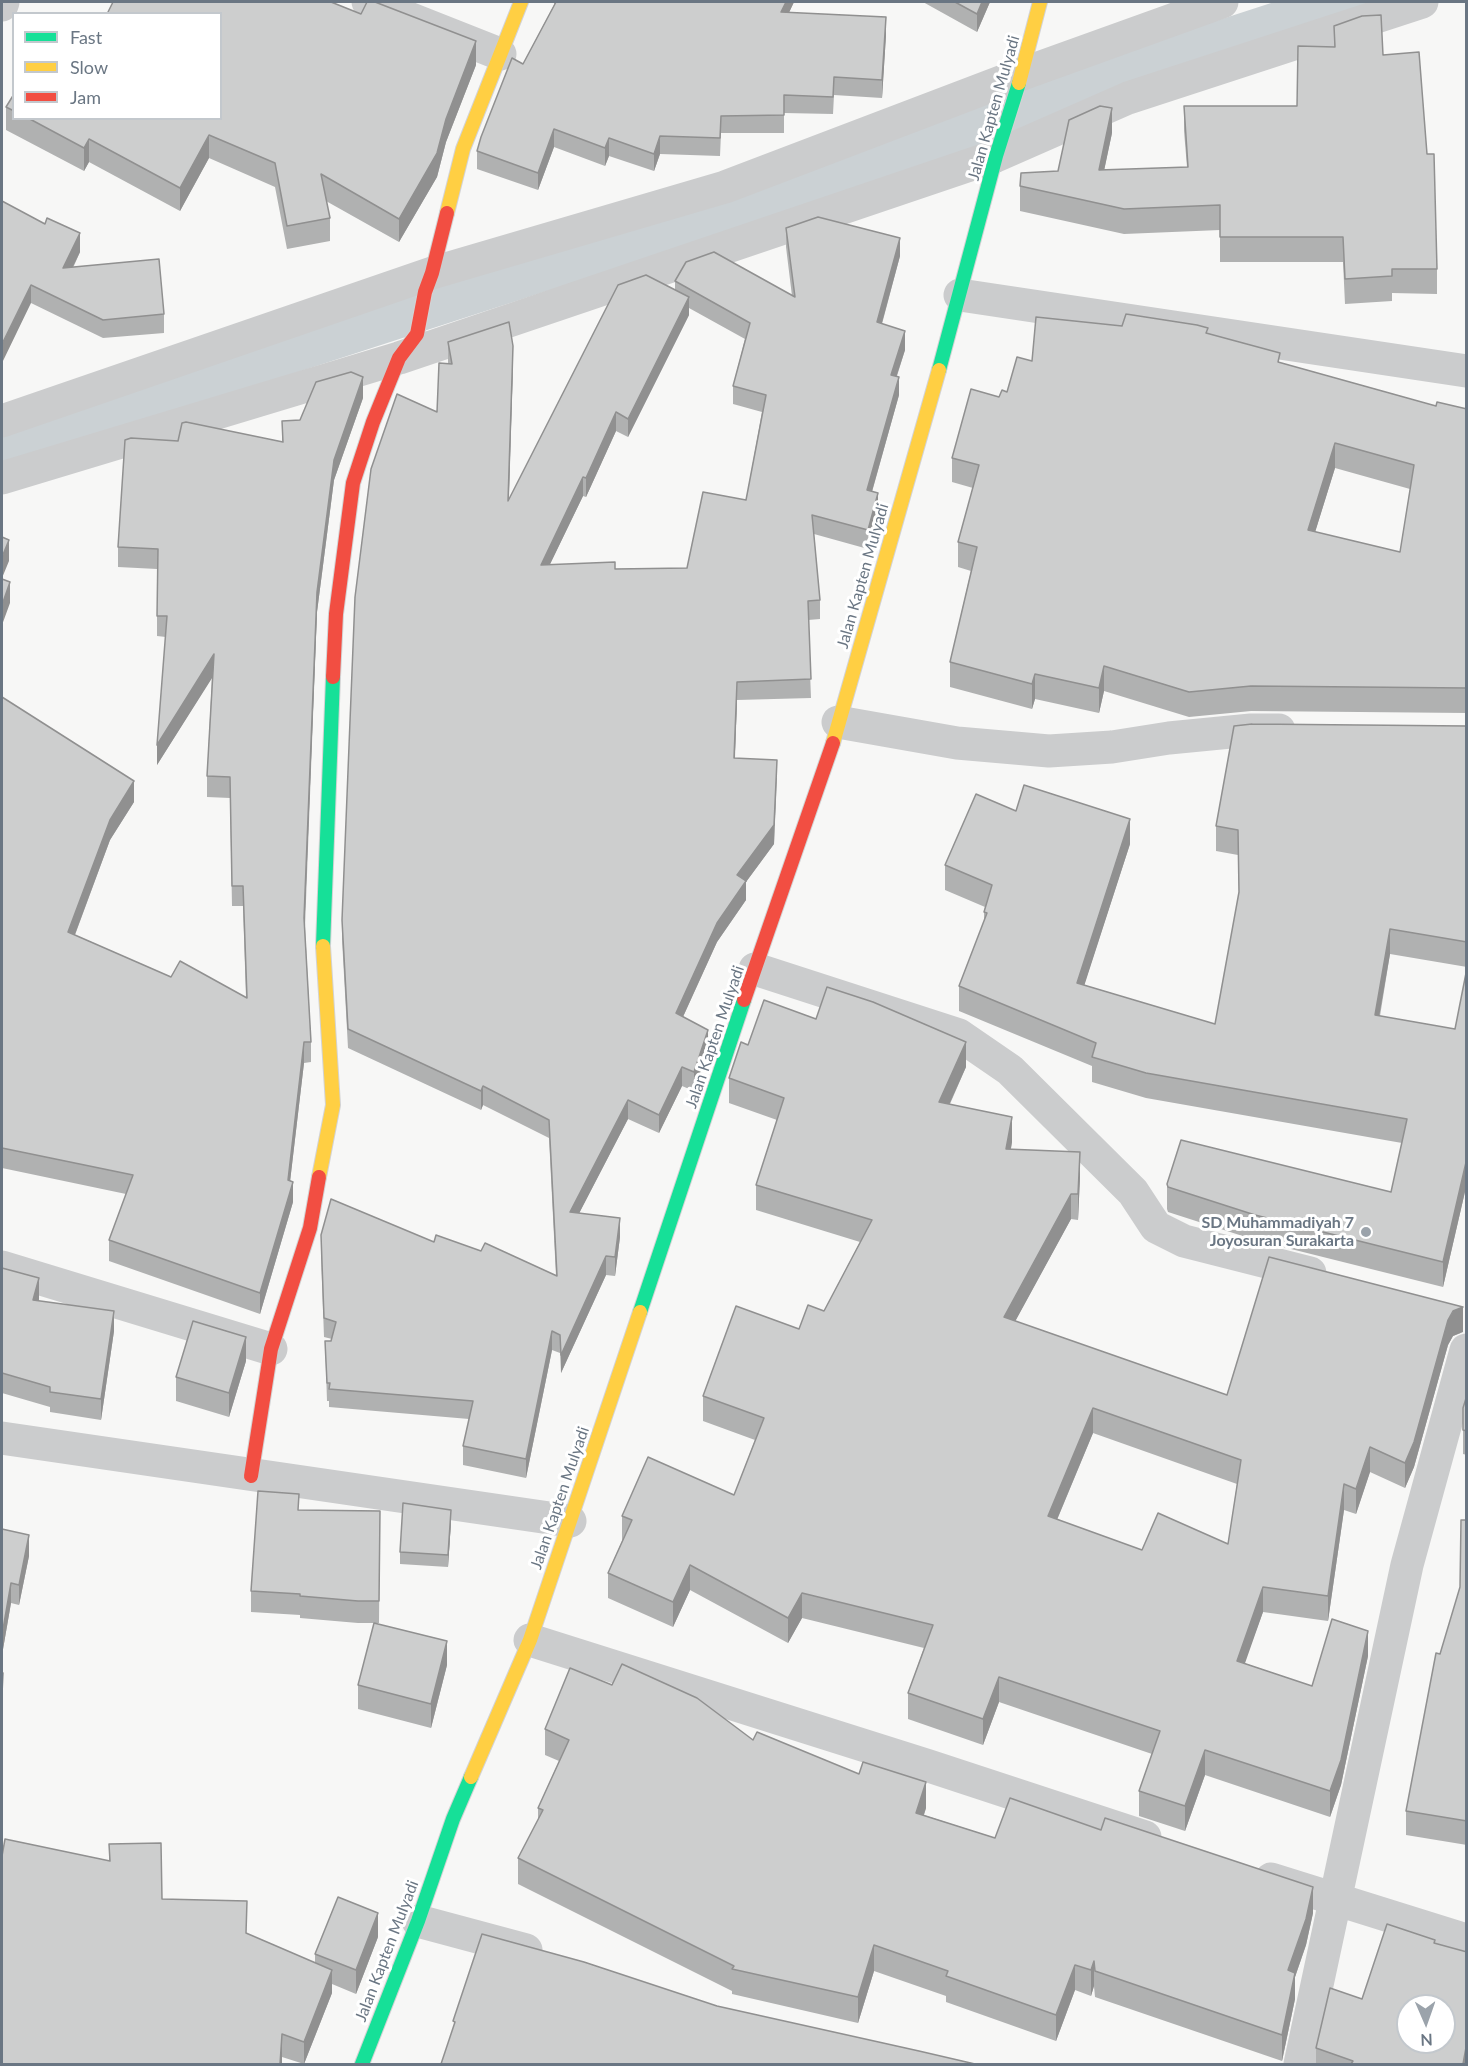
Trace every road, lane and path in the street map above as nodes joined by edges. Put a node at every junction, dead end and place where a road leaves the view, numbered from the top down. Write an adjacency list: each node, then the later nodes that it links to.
1 (368, 2): 6 (street)
2 (521, 2): 6 (main road)
3 (1040, 2): 7 (main road, Jalan Kapten Mulyadi)
4 (1222, 2): 7 (street)
5 (1422, 2): 8 (street)
6 (500, 54): 9 (main road)
7 (1020, 80): 8 (main road, Jalan Kapten Mulyadi); 9 (street)
8 (998, 150): 10 (main road, Jalan Kapten Mulyadi); 11 (street)
9 (428, 282): 11 (main road); 13 (street)
10 (960, 295): 12 (street); 15 (main road, Jalan Kapten Mulyadi)
11 (408, 346): 14 (street); 20 (main road)
12 (1467, 371)
13 (2, 421)
14 (2, 478)
15 (838, 722): 16 (street); 17 (main road, Jalan Kapten Mulyadi)
16 (1311, 731)
17 (755, 969): 19 (street); 24 (main road, Jalan Kapten Mulyadi)
18 (2, 1267): 20 (street)
19 (1340, 1281)
20 (271, 1349): 23 (main road)
21 (1467, 1350): 28 (street)
22 (2, 1438): 23 (street)
23 (251, 1476): 24 (street)
24 (570, 1521): 25 (main road, Jalan Kapten Mulyadi)
25 (530, 1640): 26 (street); 29 (main road, Jalan Kapten Mulyadi)
26 (1177, 1848)
27 (1244, 1870): 28 (street)
28 (1334, 1900): 30 (street); 33 (street)
29 (418, 1921): 31 (street); 32 (main road, Jalan Kapten Mulyadi)
30 (1467, 1940)
31 (555, 1958)
32 (362, 2064)
33 (1300, 2064)

